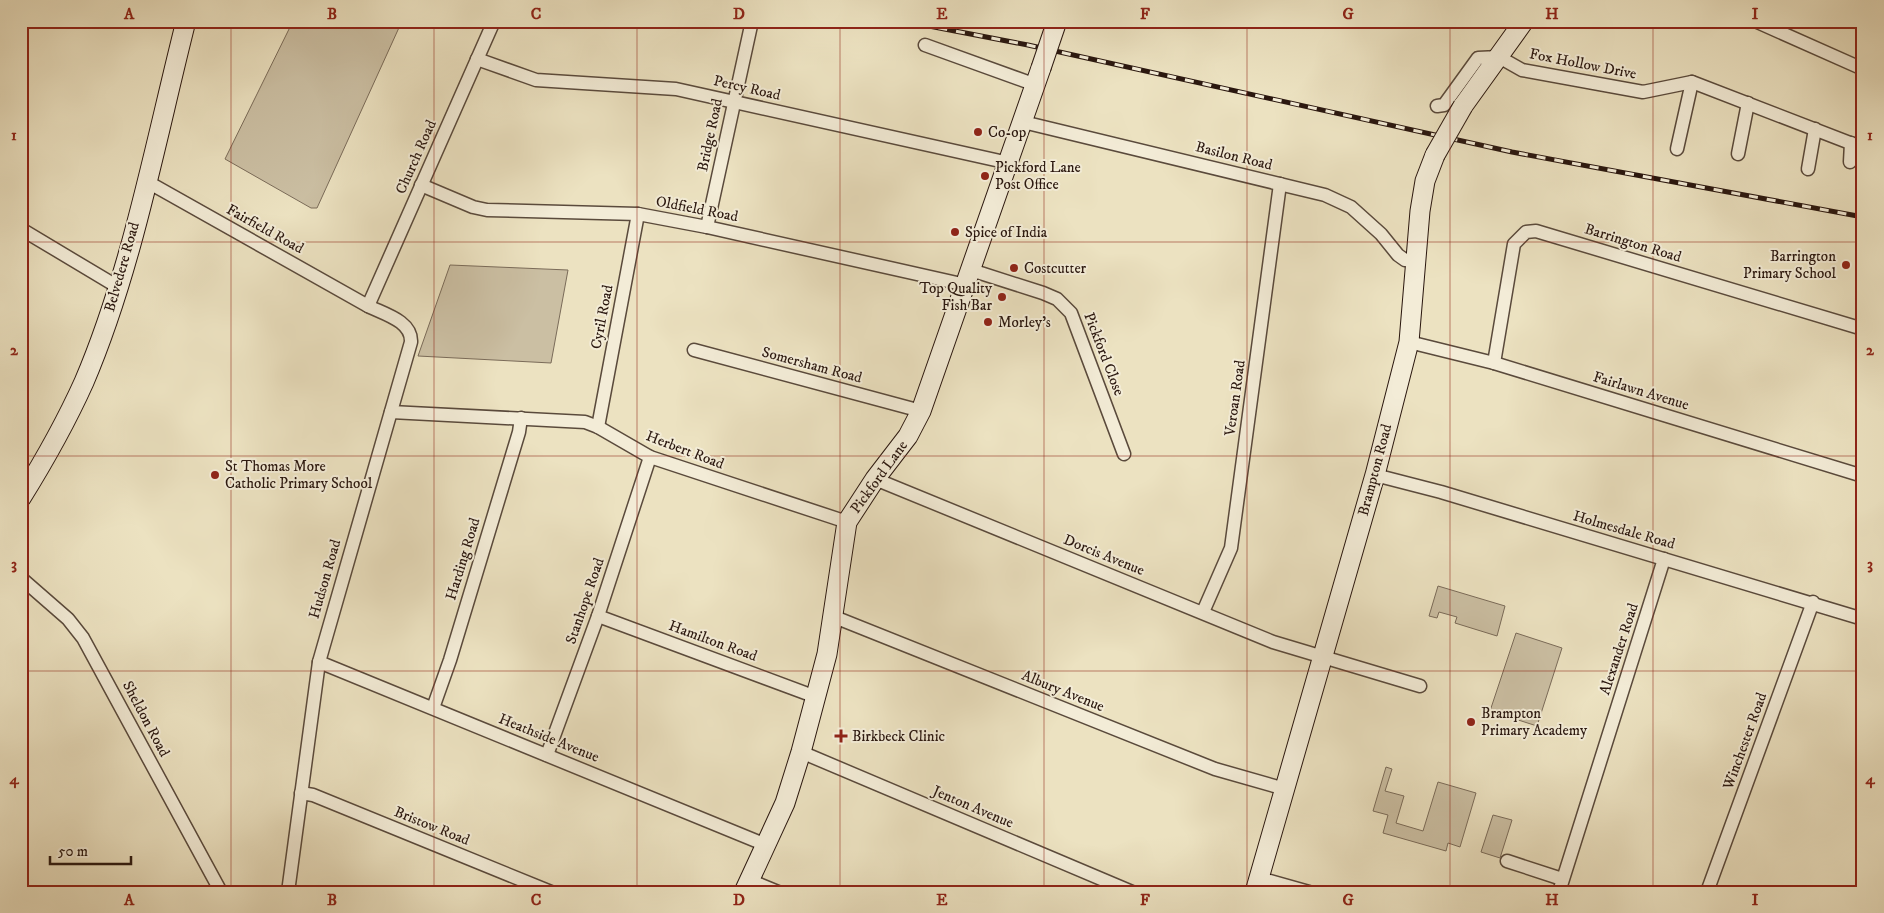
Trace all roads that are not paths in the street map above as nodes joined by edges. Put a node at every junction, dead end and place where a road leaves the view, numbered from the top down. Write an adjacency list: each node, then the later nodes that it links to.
1 (186, 21): 24 (street, Belvedere Road)
2 (494, 21): 9 (street, Church Road)
3 (752, 21): 13 (street, Bridge Road)
4 (1056, 21): 11 (street, Pickford Lane, bridge)
5 (1524, 21): 8 (street, Brampton Road)
6 (1755, 21): 10 (street)
7 (925, 45): 11 (street)
8 (1499, 57): 12 (street, Fox Hollow Drive); 15 (street); 30 (street, Brampton Road, bridge)
9 (477, 59): 13 (street, Percy Road); 26 (street, Church Road)
10 (1863, 69)
11 (1038, 76): 16 (street, Pickford Lane)
12 (1692, 82): 14 (street); 19 (street)
13 (734, 102): 22 (street, Percy Road); 28 (street, Bridge Road)
14 (1748, 103): 17 (street); 20 (street)
15 (1437, 106)
16 (1023, 122): 22 (street, Pickford Lane); 25 (street, Basilon Road)
17 (1815, 129): 18 (street); 23 (street)
18 (1857, 145): 21 (street)
19 (1677, 149)
20 (1738, 154)
21 (1850, 162)
22 (1009, 163): 31 (street, Pickford Lane)
23 (1808, 169)
24 (146, 181): 32 (street, Belvedere Road); 33 (street, Fairfield Road)
25 (1280, 184): 30 (street, Basilon Road); 52 (street, Veroan Road)
26 (421, 185): 27 (street, Oldfield Road); 33 (street, Church Road)
27 (638, 214): 28 (street, Oldfield Road); 41 (street, Cyril Road)
28 (707, 227): 31 (street, Oldfield Road)
29 (21, 229): 32 (street)
30 (1416, 261): 35 (street, Brampton Road)
31 (969, 278): 38 (street, Pickford Lane); 42 (street, Pickford Close)
32 (118, 287): 47 (street, Belvedere Road)
33 (368, 306): 39 (street, Hudson Road)
34 (1863, 329): 37 (street, Barrington Road)
35 (1409, 342): 37 (street, Fairlawn Avenue); 44 (street, Brampton Road)
36 (694, 350): 38 (street, Somersham Road)
37 (1494, 363): 45 (street, Fairlawn Avenue)
38 (921, 411): 46 (street, Pickford Lane)
39 (390, 412): 40 (street, Herbert Road); 57 (street, Hudson Road)
40 (521, 418): 41 (street, Herbert Road); 60 (street, Harding Road)
41 (598, 426): 43 (street, Herbert Road)
42 (1124, 454)
43 (650, 457): 48 (street, Herbert Road); 53 (street, Stanhope Road)
44 (1375, 475): 49 (street, Holmesdale Road); 56 (street, Brampton Road)
45 (1863, 476)
46 (875, 479): 48 (street, Pickford Lane); 52 (street, Dorcis Avenue)
47 (24, 488)
48 (847, 522): 54 (street, Pickford Lane)
49 (1664, 559): 51 (street, Holmesdale Road); 69 (street, Alexander Road)
50 (21, 578): 70 (street, Sheldon Road)
51 (1813, 602): 55 (street, Holmesdale Road); 76 (street, Winchester Road)
52 (1203, 612): 56 (street, Dorcis Avenue)
53 (598, 616): 59 (street, Hamilton Road); 62 (street, Stanhope Road)
54 (832, 616): 59 (street, Pickford Lane); 63 (street, Albury Avenue)
55 (1863, 619)
56 (1323, 657): 58 (street, Dorcis Avenue); 63 (street, Brampton Road)
57 (318, 662): 60 (street, Heathside Avenue); 64 (street, Hudson Road)
58 (1420, 686)
59 (816, 697): 61 (street, Pickford Lane)
60 (433, 708): 62 (street, Heathside Avenue)
61 (801, 752): 65 (street, Pickford Lane); 74 (street, Jenton Avenue)
62 (547, 755): 65 (street, Heathside Avenue)
63 (1284, 789): 67 (street, Brampton Road)
64 (301, 793): 71 (street, Hudson Road); 72 (street, Bristow Road)
65 (766, 845): 68 (street, Pickford Lane)
66 (1507, 861): 69 (street)
67 (1257, 885): 75 (street)
68 (746, 886): 73 (street)
69 (1560, 886)
70 (221, 892)
71 (288, 892)
72 (551, 892)
73 (778, 892)
74 (1132, 892)
75 (1309, 892)
76 (1707, 892)

